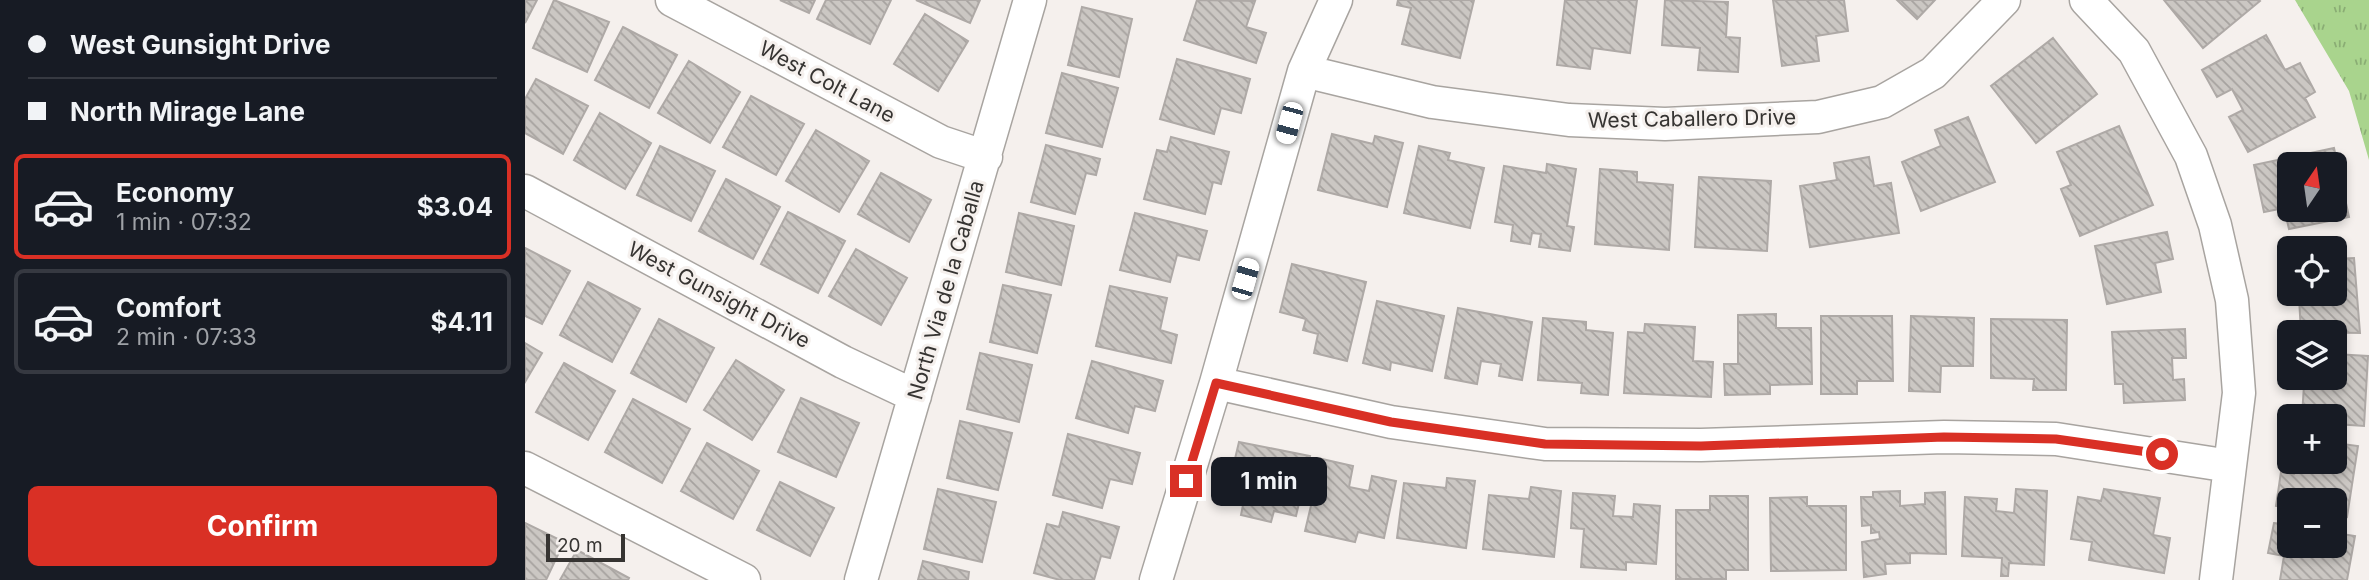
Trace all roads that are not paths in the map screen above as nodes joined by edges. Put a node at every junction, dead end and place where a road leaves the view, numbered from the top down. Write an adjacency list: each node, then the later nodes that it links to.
1 (672, 0): 7 (street, West Colt Lane)
2 (1030, 0): 7 (street, North Via de la Caballa)
3 (1336, 0): 6 (street)
4 (2004, 0): 6 (street, West Caballero Drive)
5 (2086, 0): 11 (street)
6 (1304, 71): 9 (street)
7 (986, 157): 10 (street, North Via de la Caballa)
8 (525, 191): 10 (street, West Gunsight Drive)
9 (1216, 383): 11 (street); 15 (street)
10 (915, 396): 14 (street, North Via de la Caballa)
11 (2230, 466): 16 (street)
12 (525, 468): 13 (street)
13 (744, 580)
14 (861, 580)
15 (1156, 580)
16 (2215, 580)

